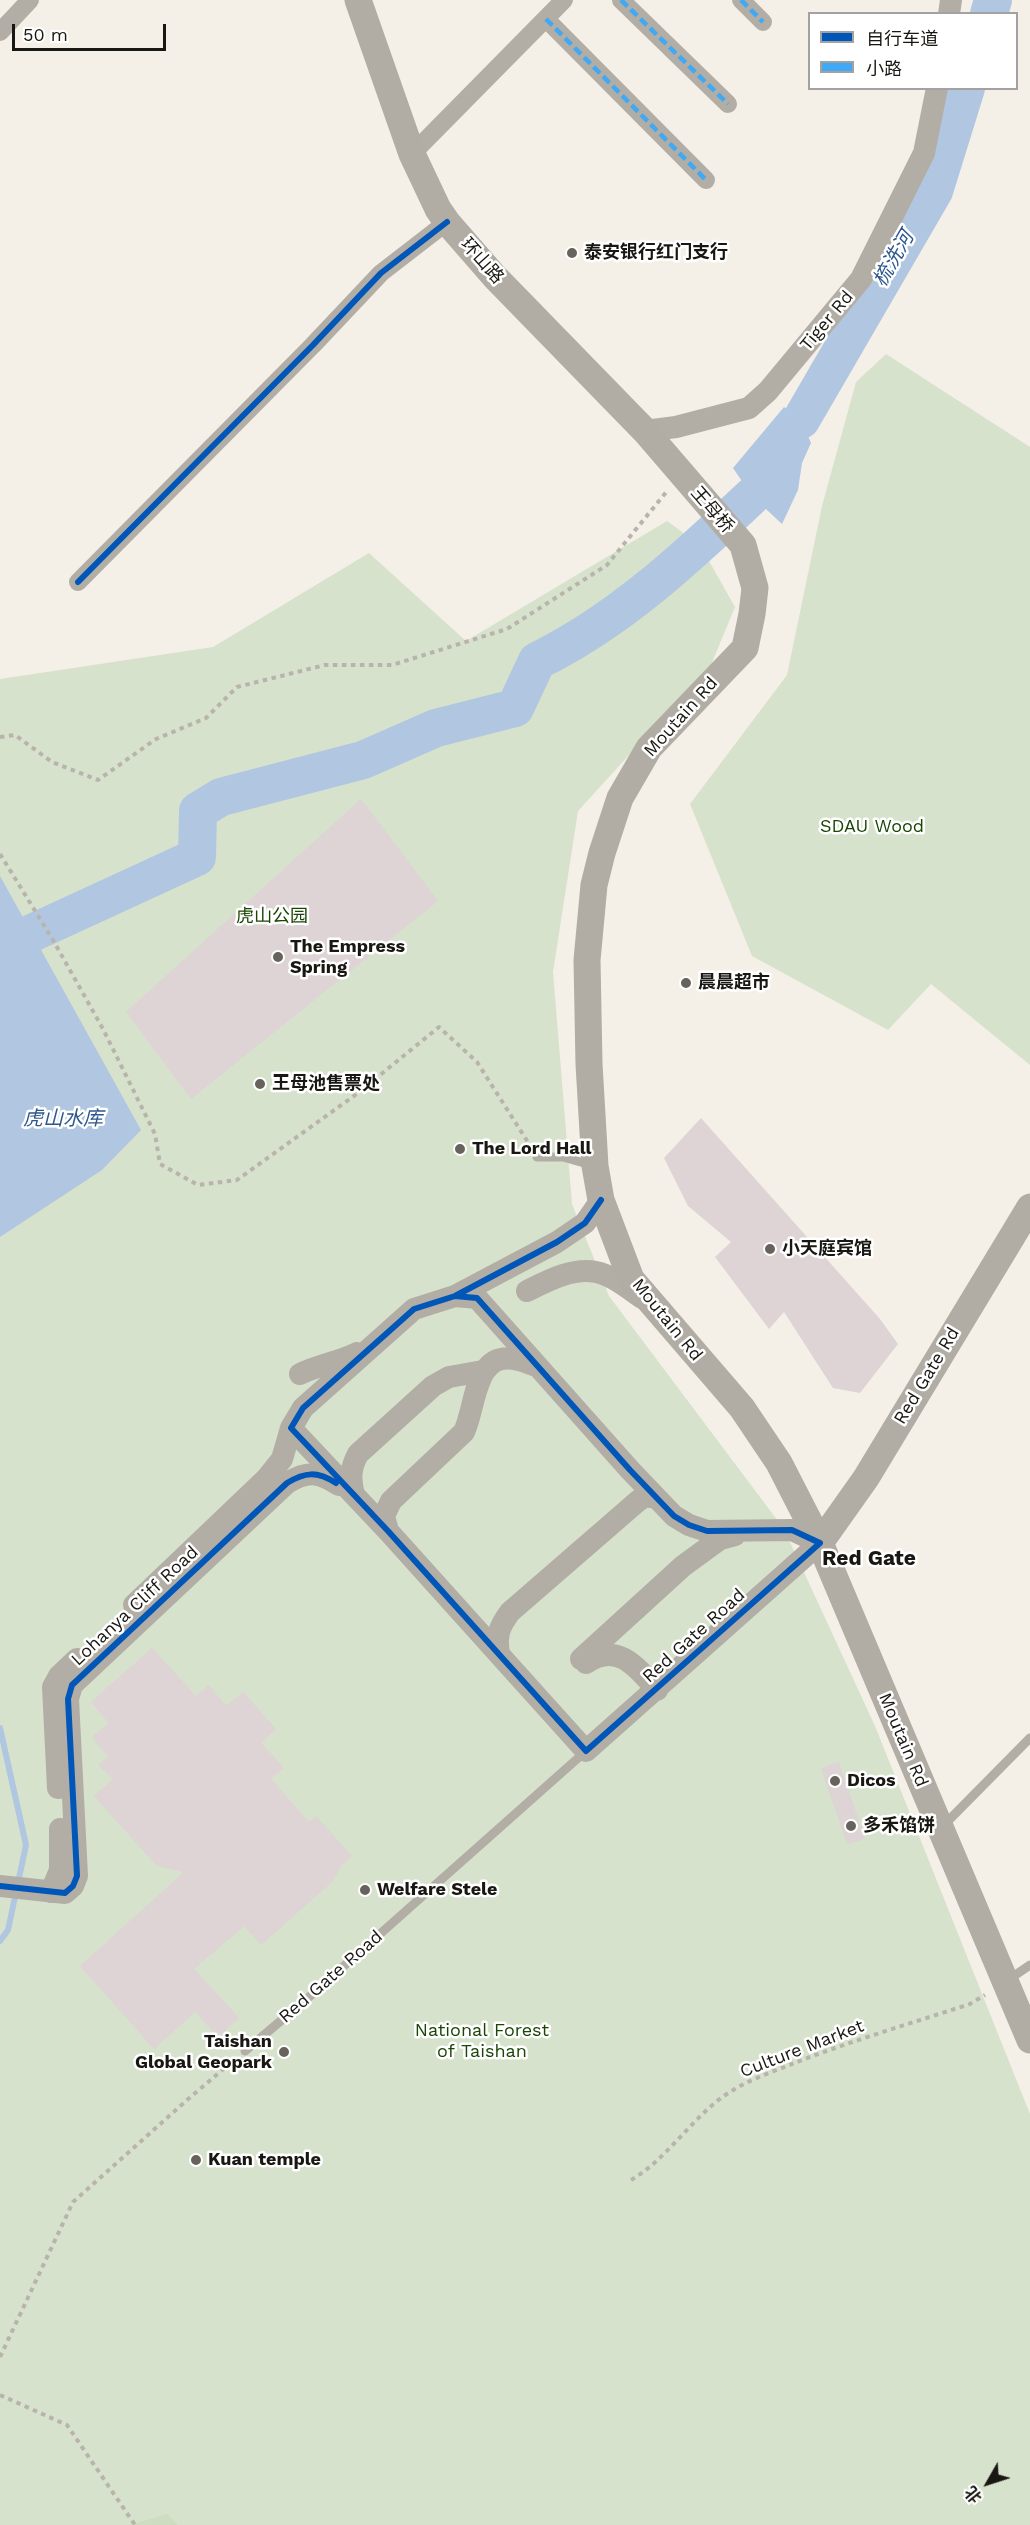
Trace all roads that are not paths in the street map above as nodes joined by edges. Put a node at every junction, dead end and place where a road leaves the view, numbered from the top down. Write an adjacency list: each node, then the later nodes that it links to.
1 (30, 0): 8 (street)
2 (358, 0): 11 (main road, 环山路)
3 (564, 0): 6 (street)
4 (621, 0): 10 (street)
5 (741, 0): 7 (street)
6 (546, 19): 11 (street); 12 (street)
7 (763, 21)
8 (0, 32)
9 (937, 90): 14 (street, Tiger Rd)
10 (728, 104)
11 (412, 154): 13 (main road, 环山路)
12 (706, 180)
13 (447, 222): 14 (main road, 环山路); 17 (street)
14 (645, 431): 15 (main road, 环山路)
15 (681, 475): 16 (main road, 王母桥)
16 (743, 545): 19 (main road, Moutain Rd)
17 (78, 582)
18 (537, 1157): 19 (lane)
19 (595, 1166): 20 (main road, Moutain Rd)
20 (601, 1200): 23 (street, Lohanya Cliff Road); 24 (main road, Moutain Rd)
21 (1030, 1207): 34 (main road, Red Gate Rd)
22 (527, 1291): 24 (street)
23 (455, 1296): 25 (street, Lohanya Cliff Road); 26 (street)
24 (651, 1304): 34 (main road, Moutain Rd)
25 (372, 1346): 28 (street); 29 (street, Lohanya Cliff Road)
26 (537, 1366): 27 (street); 31 (street)
27 (483, 1371): 30 (street); 32 (street)
28 (300, 1374)
29 (291, 1428): 30 (street); 41 (street, Lohanya Cliff Road)
30 (354, 1495): 32 (street); 41 (street, Lohanya Cliff Road)
31 (656, 1498): 33 (street); 35 (street)
32 (388, 1531): 35 (street)
33 (748, 1531): 34 (street); 36 (street)
34 (820, 1543): 36 (street, Red Gate Road); 39 (main road, Moutain Rd)
35 (499, 1653): 38 (street)
36 (657, 1690): 38 (street, Red Gate Road)
37 (1030, 1738): 39 (lane)
38 (586, 1750): 45 (lane, Red Gate Road)
39 (940, 1828): 43 (main road, Moutain Rd)
40 (0, 1886): 41 (street)
41 (51, 1892)
42 (1030, 1965): 43 (lane)
43 (1006, 1981): 44 (main road, Moutain Rd)
44 (1030, 2040)
45 (245, 2051)

